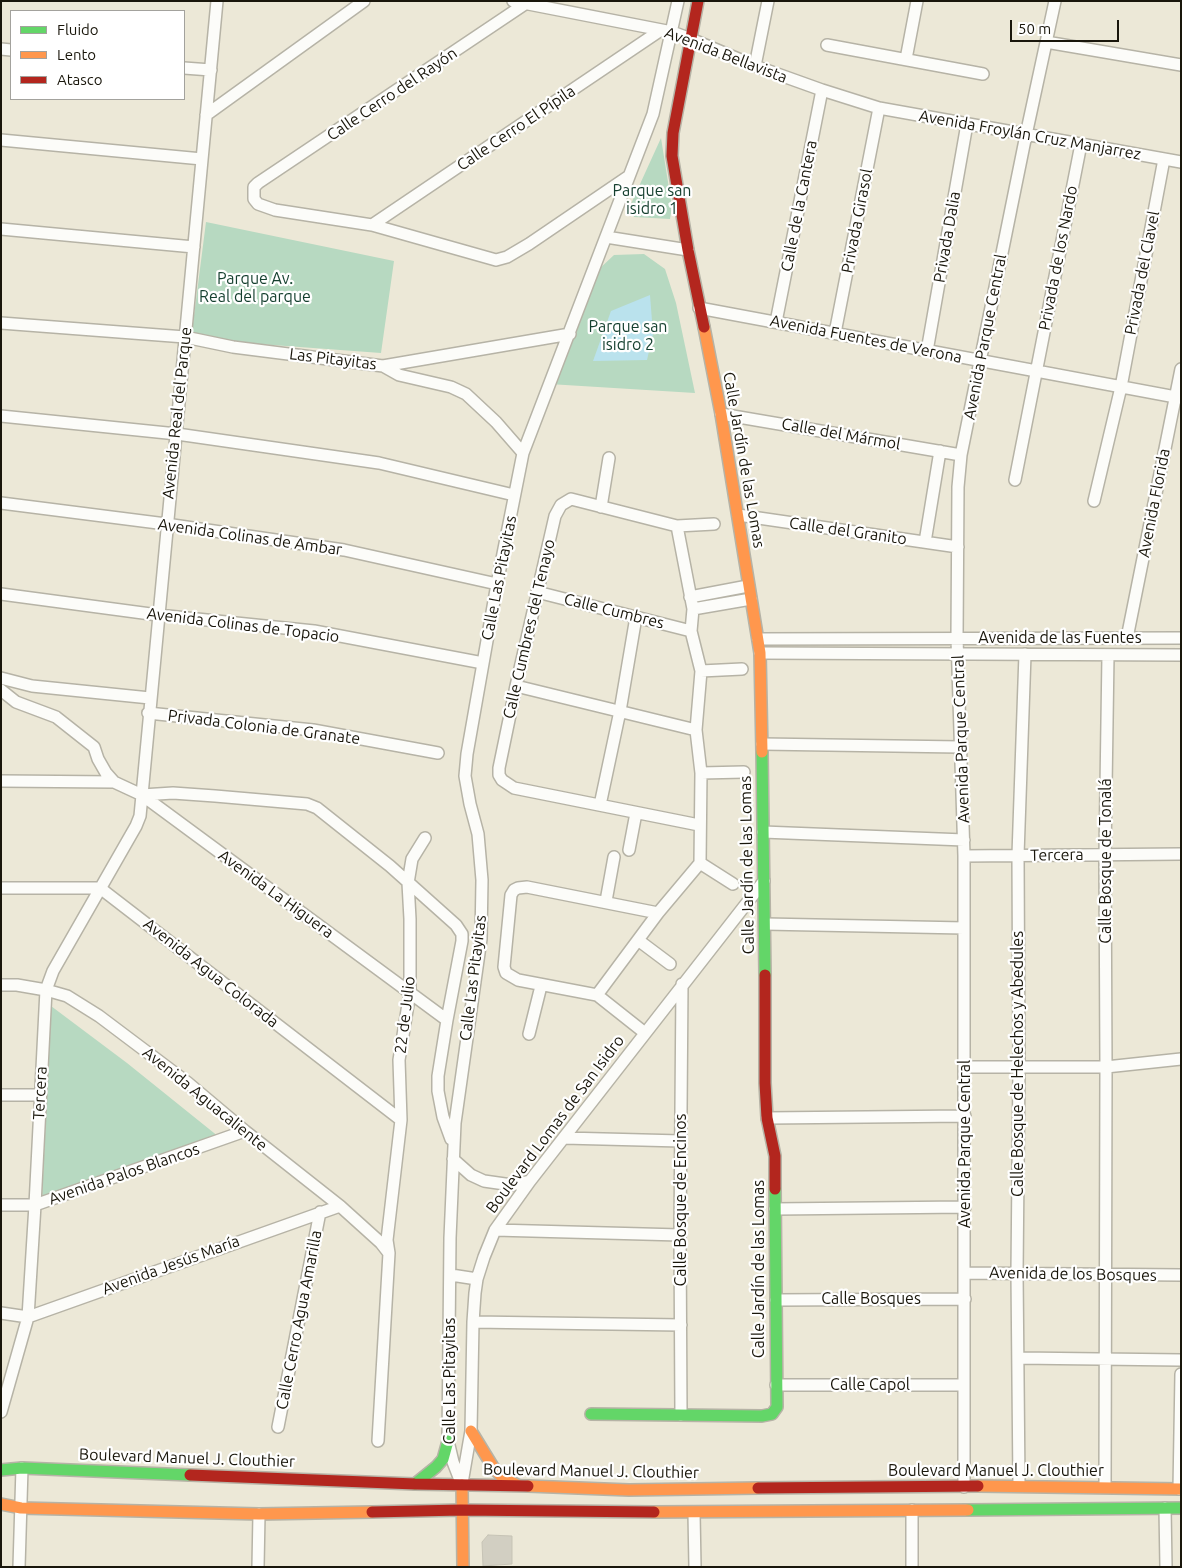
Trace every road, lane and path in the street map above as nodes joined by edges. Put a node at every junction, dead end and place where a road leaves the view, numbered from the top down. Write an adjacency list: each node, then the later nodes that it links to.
1 (217, 1): 20 (street, Avenida Real del Parque)
2 (364, 1): 24 (street)
3 (512, 1): 10 (street, Avenida Bellavista)
4 (576, 1): 11 (street)
5 (678, 1): 12 (street)
6 (698, 1): 13 (main road)
7 (768, 1): 18 (street)
8 (917, 1): 16 (street)
9 (1055, 1): 14 (street, Avenida Parque Central)
10 (526, 4): 11 (street, Avenida Bellavista); 33 (street, Calle Cerro del Rayón)
11 (573, 13): 12 (street, Avenida Bellavista)
12 (666, 31): 13 (street, Avenida Bellavista); 32 (street); 33 (street, Calle Cerro El Pípila)
13 (691, 39): 18 (street, Avenida Bellavista); 37 (main road)
14 (1046, 42): 17 (street); 26 (street, Avenida Parque Central)
15 (827, 45): 16 (street)
16 (906, 58): 21 (street)
17 (1181, 65)
18 (755, 66): 22 (street, Avenida Bellavista)
19 (185, 68): 20 (street)
20 (211, 70): 24 (street, Avenida Real del Parque)
21 (983, 74)
22 (822, 90): 23 (street, Avenida Bellavista); 39 (street, Calle de la Cantera)
23 (879, 108): 25 (street, Avenida Froylán Cruz Manjarrez); 41 (street, Privada Girasol)
24 (206, 115): 29 (street, Avenida Real del Parque)
25 (967, 124): 26 (street, Avenida Froylán Cruz Manjarrez); 44 (street, Privada Dalia)
26 (1026, 135): 28 (street, Avenida Froylán Cruz Manjarrez); 45 (street, Avenida Parque Central)
27 (1, 140): 29 (street)
28 (1081, 144): 30 (street, Avenida Froylán Cruz Manjarrez); 48 (street, Privada de los Nardo)
29 (202, 158): 36 (street, Avenida Real del Parque)
30 (1164, 159): 31 (street, Avenida Froylán Cruz Manjarrez); 49 (street, Privada del Clavel)
31 (1181, 162)
32 (629, 176): 33 (street); 35 (street)
33 (372, 225)
34 (1, 229): 36 (street)
35 (606, 237): 37 (street); 42 (street)
36 (194, 247): 43 (street, Avenida Real del Parque)
37 (688, 250): 38 (main road)
38 (699, 308): 39 (street, Avenida Fuentes de Verona); 51 (main road, Calle Jardín de las Lomas)
39 (776, 322): 41 (street, Avenida Fuentes de Verona)
40 (1, 323): 43 (street, Las Pitayitas)
41 (835, 333): 44 (street, Avenida Fuentes de Verona)
42 (570, 334): 46 (street, Las Pitayitas); 55 (street, Calle Las Pitayitas)
43 (185, 337): 46 (street, Las Pitayitas); 53 (street, Avenida Real del Parque)
44 (927, 350): 45 (street, Avenida Fuentes de Verona)
45 (981, 361): 48 (street, Avenida Fuentes de Verona); 56 (street, Avenida Parque Central)
46 (383, 366): 55 (street)
47 (1181, 369): 50 (street, Avenida Florida)
48 (1036, 371): 49 (street, Avenida Fuentes de Verona); 58 (street, Privada de los Nardo)
49 (1121, 387): 50 (street, Avenida Fuentes de Verona); 60 (street, Privada del Clavel)
50 (1178, 397): 80 (street, Avenida Florida)
51 (721, 414): 54 (street, Calle del Mármol); 63 (main road, Calle Jardín de las Lomas)
52 (1, 416): 53 (street)
53 (177, 434): 59 (street); 64 (street, Avenida Real del Parque)
54 (940, 451): 56 (street, Calle del Mármol); 67 (street)
55 (523, 454): 59 (street, Calle Las Pitayitas)
56 (962, 455): 68 (street, Avenida Parque Central)
57 (609, 458): 62 (street)
58 (1015, 480)
59 (514, 495): 69 (street, Calle Las Pitayitas)
60 (1094, 501)
61 (1, 503): 64 (street, Avenida Colinas de Ambar)
62 (602, 507): 66 (street); 71 (street, Calle Cumbres del Tenayo)
63 (738, 515): 67 (street, Calle del Granito); 70 (main road, Calle Jardín de las Lomas)
64 (166, 524): 69 (street, Avenida Colinas de Ambar); 76 (street, Avenida Real del Parque)
65 (714, 524): 66 (street)
66 (677, 526): 73 (street)
67 (925, 542): 68 (street, Calle del Granito)
68 (958, 548): 79 (street, Avenida Parque Central)
69 (497, 584): 88 (street, Calle Las Pitayitas)
70 (748, 586): 73 (street); 74 (main road, Calle Jardín de las Lomas)
71 (537, 592): 77 (street, Calle Cumbres); 92 (street, Calle Cumbres del Tenayo)
72 (1, 594): 76 (street, Avenida Colinas de Topacio)
73 (690, 597): 75 (street)
74 (751, 599): 75 (street); 82 (main road, Calle Jardín de las Lomas)
75 (693, 609): 78 (street)
76 (158, 616): 88 (street, Avenida Colinas de Topacio); 94 (street, Avenida Real del Parque)
77 (636, 617): 78 (street, Calle Cumbres); 95 (street)
78 (691, 631): 90 (street)
79 (957, 638): 80 (street, Avenida de las Fuentes); 82 (street, Avenida de las Fuentes); 84 (street, Avenida Parque Central)
80 (1127, 638): 81 (street, Avenida de las Fuentes)
81 (1181, 638)
82 (758, 639): 83 (main road, Calle Jardín de las Lomas)
83 (760, 653): 84 (street, Avenida de las Fuentes); 98 (main road, Calle Jardín de las Lomas)
84 (958, 654): 85 (street, Avenida de las Fuentes); 99 (street, Avenida Parque Central)
85 (1025, 654): 86 (street, Avenida de las Fuentes); 115 (street, Calle Bosque de Helechos y Abedules)
86 (1108, 655): 87 (street, Avenida de las Fuentes); 113 (street, Calle Bosque de Tonalá)
87 (1181, 655)
88 (483, 663): 151 (street, Calle Las Pitayitas)
89 (742, 669): 90 (street)
90 (701, 671): 97 (street)
91 (1, 678): 94 (street, Privada Colonia de Granate)
92 (516, 686): 95 (street); 106 (street, Calle Cumbres del Tenayo)
93 (1, 690): 104 (street)
94 (150, 698): 96 (street, Avenida Real del Parque)
95 (620, 711): 97 (street); 106 (street)
96 (148, 713): 100 (street, Privada Colonia de Granate); 105 (street, Avenida Real del Parque)
97 (696, 730): 101 (street)
98 (762, 744): 99 (street); 109 (main road, Calle Jardín de las Lomas)
99 (960, 747): 111 (street, Avenida Parque Central)
100 (438, 753)
101 (701, 772): 102 (street); 108 (street)
102 (744, 772)
103 (1, 781): 104 (street)
104 (114, 782): 105 (street, Avenida La Higuera)
105 (142, 795): 120 (street); 123 (street, Tercera); 134 (street, Avenida La Higuera)
106 (600, 805): 107 (street)
107 (636, 813): 108 (street); 112 (street)
108 (700, 826): 118 (street)
109 (763, 832): 111 (street); 119 (main road, Calle Jardín de las Lomas)
110 (426, 838): 120 (street, 22 de Julio)
111 (964, 840): 116 (street, Avenida Parque Central)
112 (629, 850)
113 (1104, 854): 114 (street, Tercera); 115 (street, Tercera); 142 (street, Calle Bosque de Tonalá)
114 (1181, 854)
115 (1018, 855): 116 (street, Tercera); 141 (street, Calle Bosque de Helechos y Abedules)
116 (964, 856): 127 (street, Avenida Parque Central)
117 (614, 857): 124 (street)
118 (700, 863): 121 (street); 125 (street)
119 (764, 880): 126 (main road, Calle Jardín de las Lomas); 130 (street, Boulevard Lomas de San Isidro)
120 (408, 883): 134 (street, 22 de Julio); 136 (street)
121 (733, 884)
122 (1, 888): 123 (street)
123 (100, 888): 133 (street, Tercera); 147 (street, Avenida Agua Colorada)
124 (606, 902): 125 (street); 132 (street)
125 (658, 913): 128 (street)
126 (765, 924): 127 (street); 146 (main road, Calle Jardín de las Lomas)
127 (964, 928): 140 (street, Avenida Parque Central)
128 (638, 940): 129 (street); 135 (street)
129 (670, 964)
130 (682, 984): 137 (street, Boulevard Lomas de San Isidro); 150 (street, Calle Bosque de Encinos)
131 (1, 985): 133 (street, Avenida Aguacaliente)
132 (540, 986): 135 (street); 138 (street)
133 (46, 990): 144 (street, Tercera); 148 (street, Avenida Aguacaliente)
134 (410, 992): 136 (street, Avenida La Higuera); 147 (street, 22 de Julio)
135 (597, 995): 137 (street)
136 (447, 1020): 151 (street)
137 (645, 1033): 149 (street, Boulevard Lomas de San Isidro)
138 (529, 1034)
139 (1181, 1059): 142 (street)
140 (964, 1067): 141 (street); 145 (street, Avenida Parque Central)
141 (1019, 1067): 142 (street); 164 (street, Calle Bosque de Helechos y Abedules)
142 (1106, 1067): 165 (street, Calle Bosque de Tonalá)
143 (1, 1095): 144 (street)
144 (40, 1095): 155 (street, Tercera)
145 (965, 1116): 146 (street); 158 (street, Avenida Parque Central)
146 (766, 1118): 157 (main road, Calle Jardín de las Lomas)
147 (401, 1120): 162 (street, 22 de Julio)
148 (245, 1131): 155 (street, Avenida Palos Blancos); 156 (street, Avenida Aguacaliente)
149 (564, 1138): 150 (street); 153 (street, Boulevard Lomas de San Isidro)
150 (682, 1141): 161 (street, Calle Bosque de Encinos)
151 (453, 1144): 152 (street, Calle Las Pitayitas)
152 (453, 1159): 153 (street); 166 (street, Calle Las Pitayitas)
153 (530, 1181): 160 (street, Boulevard Lomas de San Isidro)
154 (1, 1205): 155 (street, Avenida Palos Blancos)
155 (35, 1205): 172 (street, Tercera)
156 (340, 1206): 159 (street, Avenida Jesús María); 162 (street, Avenida Aguacaliente)
157 (775, 1208): 158 (street); 170 (main road, Calle Jardín de las Lomas)
158 (965, 1208): 163 (street, Avenida Parque Central)
159 (320, 1212): 172 (street, Avenida Jesús María); 184 (street, Calle Cerro Agua Amarilla)
160 (496, 1230): 161 (street); 168 (street, Boulevard Lomas de San Isidro)
161 (680, 1235): 174 (street, Calle Bosque de Encinos)
162 (389, 1253): 186 (street, 22 de Julio)
163 (965, 1273): 164 (street, Avenida de los Bosques); 169 (street, Avenida Parque Central)
164 (1017, 1273): 165 (street, Avenida de los Bosques); 175 (street, Calle Bosque de Helechos y Abedules)
165 (1105, 1275): 167 (street, Avenida de los Bosques); 176 (street, Calle Bosque de Tonalá)
166 (450, 1276): 168 (street); 187 (street, Calle Las Pitayitas)
167 (1181, 1276)
168 (477, 1279): 173 (street, Boulevard Lomas de San Isidro)
169 (965, 1299): 170 (street, Calle Bosques); 180 (street, Avenida Parque Central)
170 (776, 1300): 179 (main road, Calle Jardín de las Lomas)
171 (1, 1313): 172 (street, Avenida Jesús María)
172 (28, 1317): 181 (street, Tercera)
173 (473, 1322): 174 (street); 185 (street, Boulevard Lomas de San Isidro)
174 (681, 1325): 183 (street, Calle Bosque de Encinos)
175 (1018, 1358): 176 (street); 192 (street, Calle Bosque de Helechos y Abedules)
176 (1105, 1360): 177 (street); 195 (street, Calle Bosque de Tonalá)
177 (1181, 1360)
178 (1181, 1374): 196 (street)
179 (776, 1385): 180 (street, Calle Capol); 183 (main road, Calle Jardín de las Lomas)
180 (964, 1385): 194 (street, Avenida Parque Central)
181 (1, 1412)
182 (591, 1414): 183 (main road)
183 (681, 1416)
184 (278, 1427)
185 (471, 1431): 191 (street, Boulevard Lomas de San Isidro); 193 (main road)
186 (378, 1441)
187 (448, 1441): 190 (main road); 191 (street, Calle Las Pitayitas)
188 (22, 1468): 189 (main road, Boulevard Manuel J. Clouthier); 190 (main road, Boulevard Manuel J. Clouthier); 198 (street)
189 (1, 1470)
190 (415, 1484): 191 (main road, Boulevard Manuel J. Clouthier)
191 (462, 1485): 193 (main road, Boulevard Manuel J. Clouthier); 201 (main road)
192 (1019, 1485): 194 (main road, Boulevard Manuel J. Clouthier); 195 (main road, Boulevard Manuel J. Clouthier)
193 (517, 1486): 194 (main road, Boulevard Manuel J. Clouthier)
194 (964, 1487)
195 (1105, 1487): 196 (main road, Boulevard Manuel J. Clouthier)
196 (1180, 1489)
197 (1, 1504): 198 (main road)
198 (21, 1508): 204 (main road); 205 (street)
199 (1165, 1508): 200 (main road); 202 (main road); 210 (street)
200 (1181, 1508)
201 (461, 1510): 203 (main road); 204 (main road); 207 (main road)
202 (912, 1510): 203 (main road); 209 (street)
203 (694, 1513): 208 (street)
204 (259, 1514): 206 (street)
205 (19, 1567)
206 (258, 1567)
207 (463, 1567)
208 (695, 1567)
209 (912, 1567)
210 (1166, 1567)

